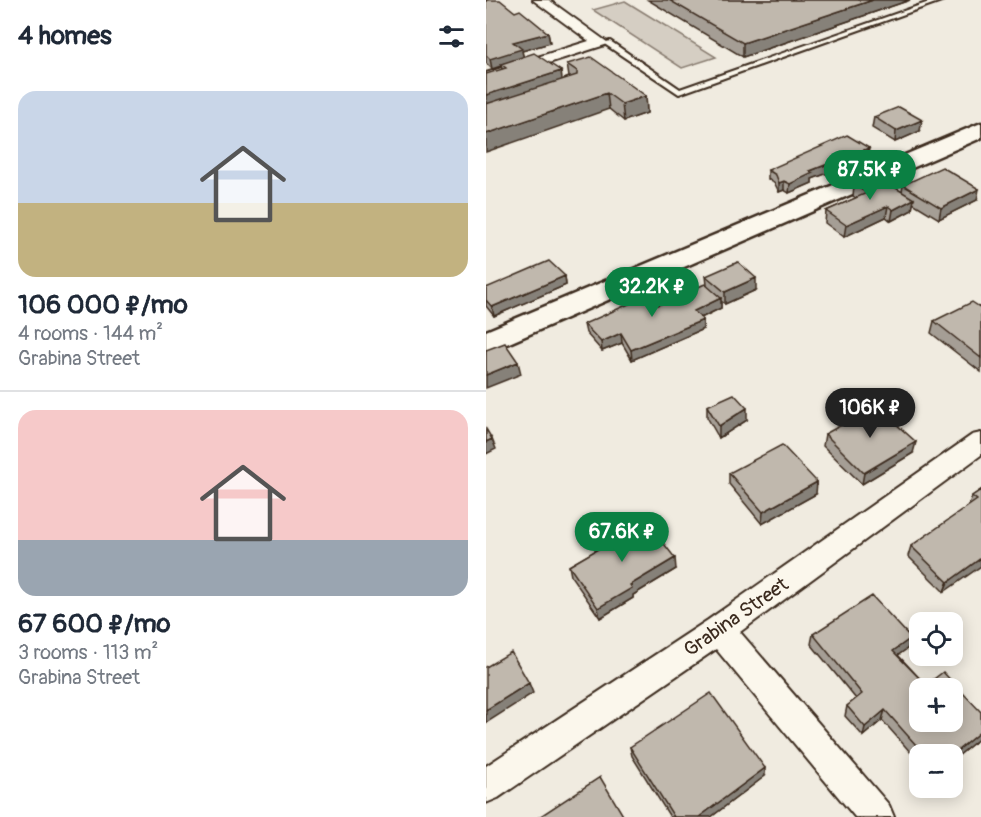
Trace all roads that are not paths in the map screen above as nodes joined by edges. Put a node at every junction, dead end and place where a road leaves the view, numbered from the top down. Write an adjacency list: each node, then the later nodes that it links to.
1 (540, 0): 3 (street)
2 (941, 0): 3 (lane)
3 (604, 43): 4 (street)
4 (486, 78)
5 (981, 130): 6 (street)
6 (486, 343)
7 (981, 442): 8 (street, Grabina Street)
8 (719, 630): 9 (street, Grabina Street); 10 (street)
9 (486, 786)
10 (876, 817)

